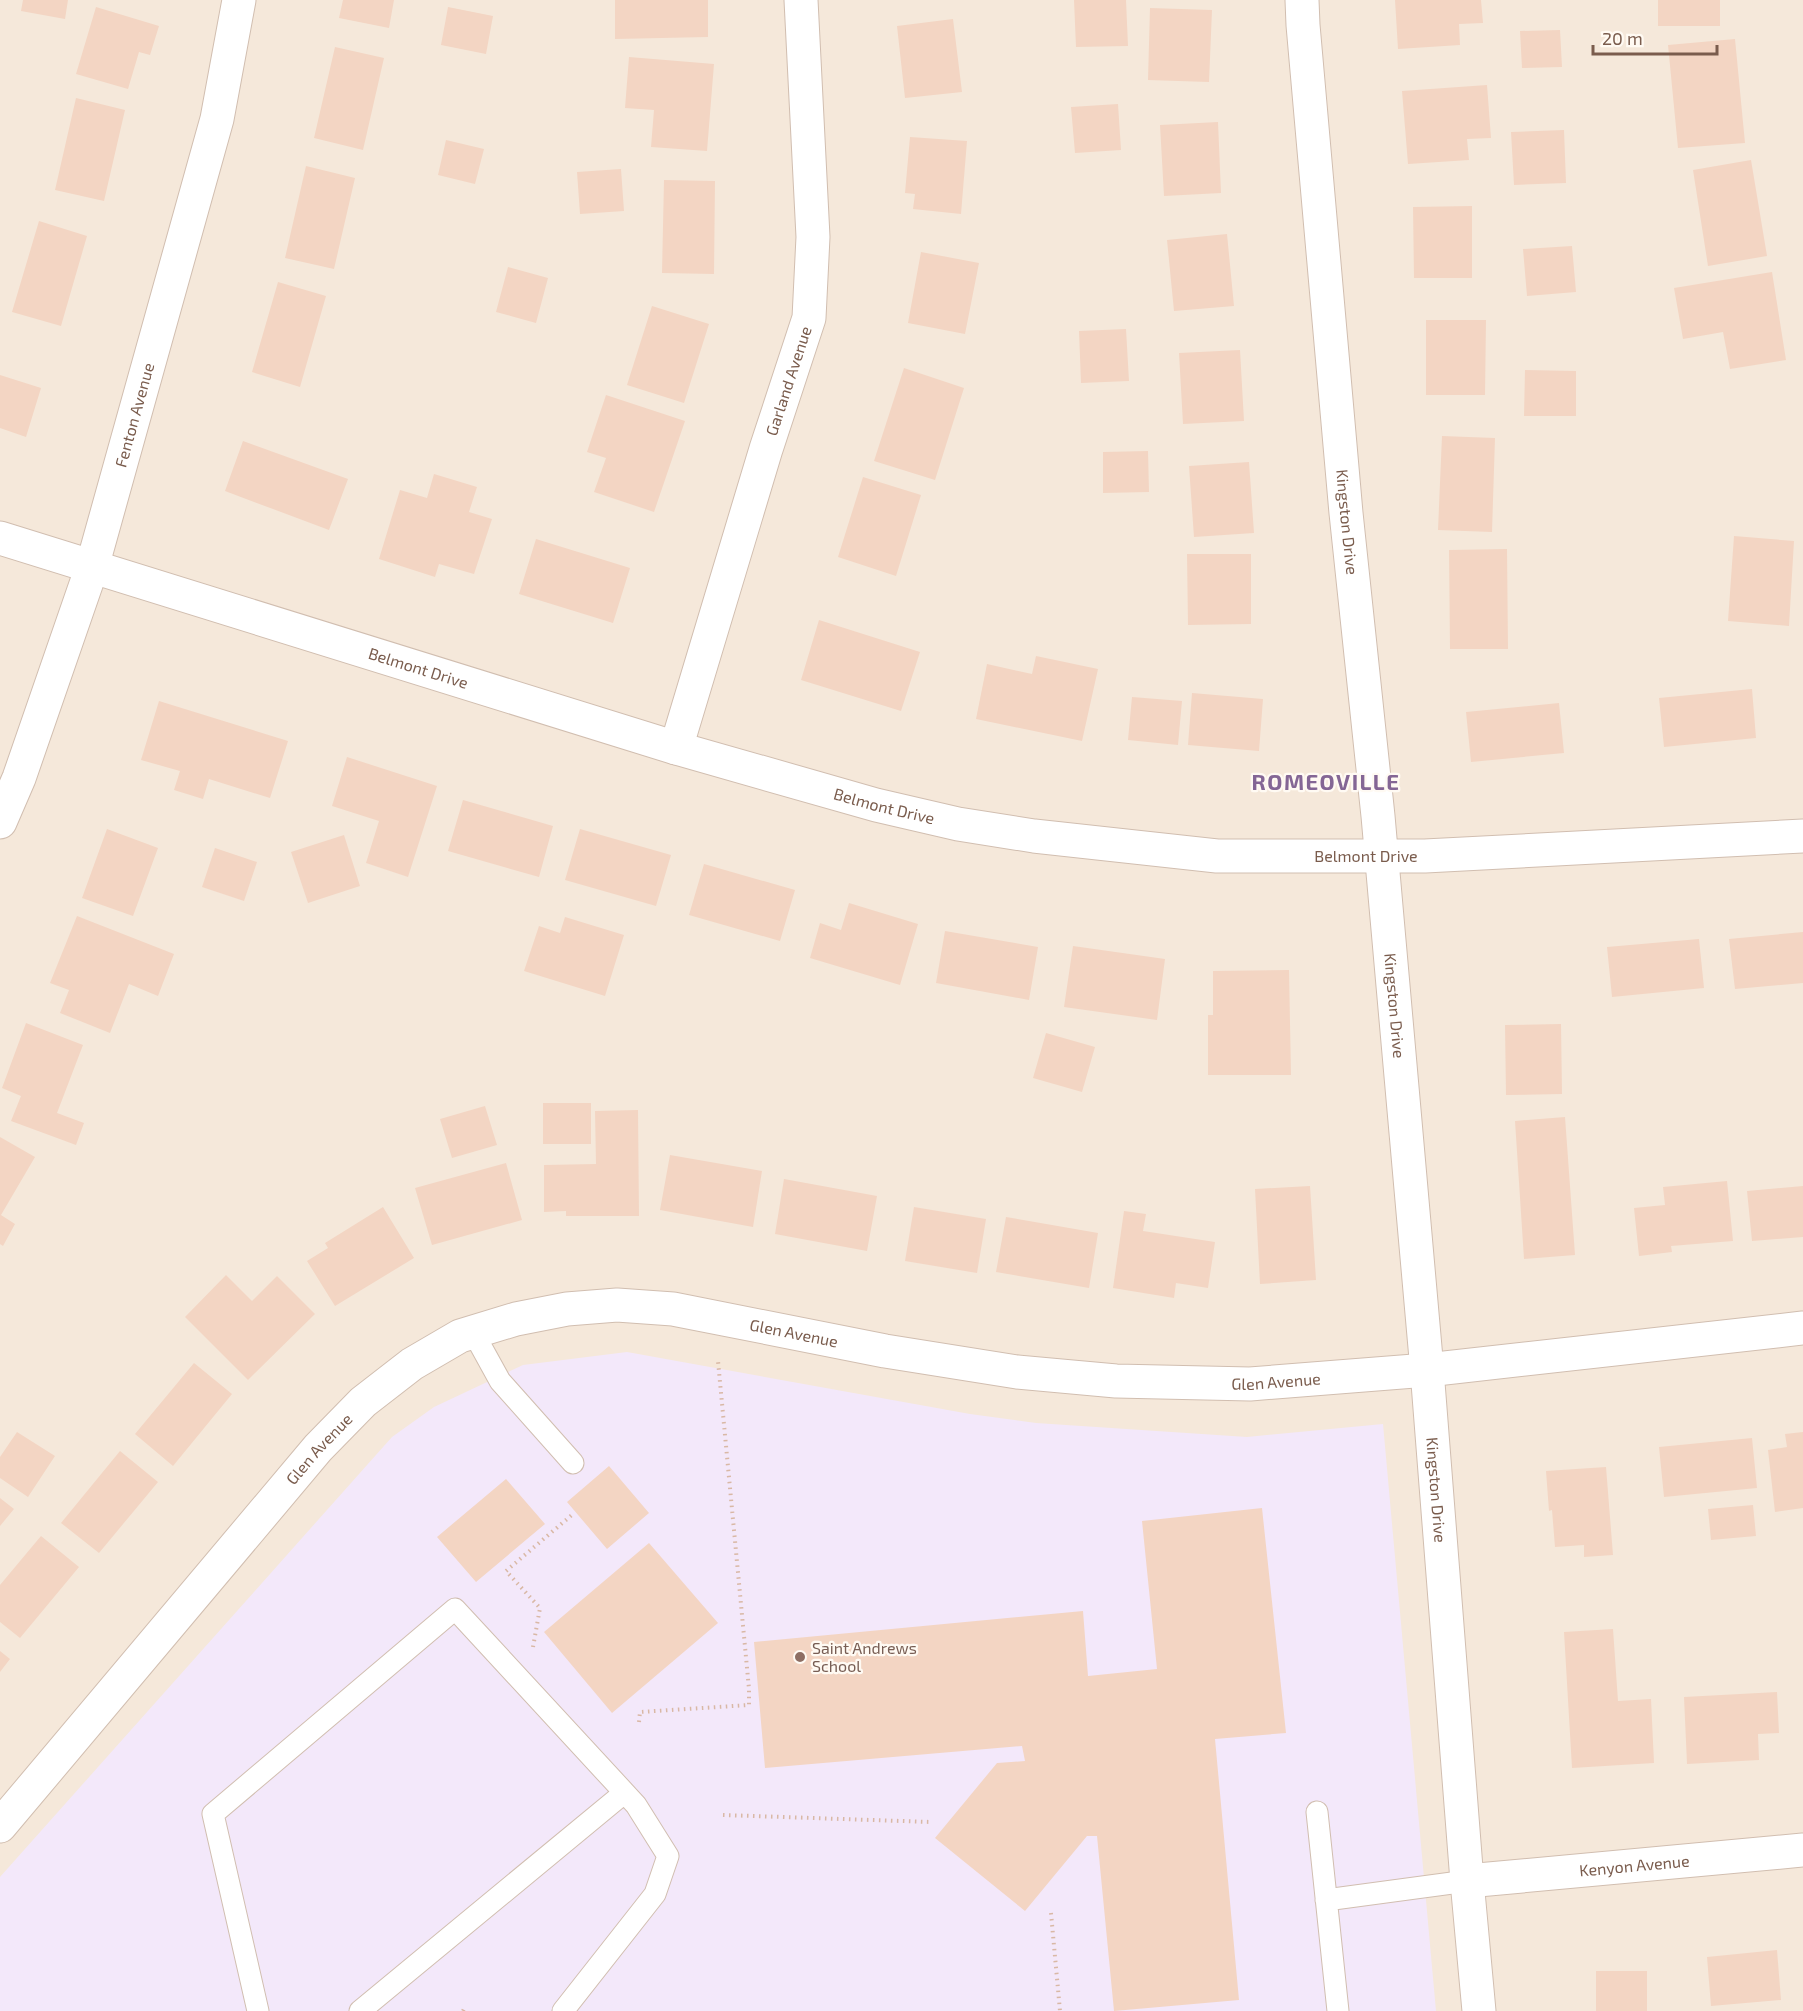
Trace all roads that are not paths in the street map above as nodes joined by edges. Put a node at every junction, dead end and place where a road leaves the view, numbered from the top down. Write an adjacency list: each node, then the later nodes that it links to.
1 (239, 0): 5 (street, Fenton Avenue)
2 (801, 0): 6 (street, Garland Avenue)
3 (1302, 0): 9 (street, Kingston Drive)
4 (0, 538): 5 (street, Belmont Drive)
5 (92, 567): 6 (street, Belmont Drive); 7 (street, Fenton Avenue)
6 (676, 748): 9 (street, Belmont Drive)
7 (0, 822)
8 (1803, 836): 9 (street, Belmont Drive)
9 (1381, 855): 12 (street, Kingston Drive)
10 (1803, 1328): 12 (street, Glen Avenue)
11 (473, 1332): 12 (street, Glen Avenue); 13 (lane); 16 (street, Glen Avenue)
12 (1427, 1370): 18 (street, Kingston Drive)
13 (573, 1463)
14 (624, 1793): 20 (lane); 21 (lane); 22 (lane)
15 (1317, 1812): 19 (lane)
16 (0, 1826)
17 (1803, 1850): 18 (street, Kenyon Avenue)
18 (1467, 1881): 19 (lane); 24 (street, Kingston Drive)
19 (1326, 1900): 23 (lane)
20 (258, 2011)
21 (360, 2011)
22 (563, 2011)
23 (1338, 2011)
24 (1479, 2011)

